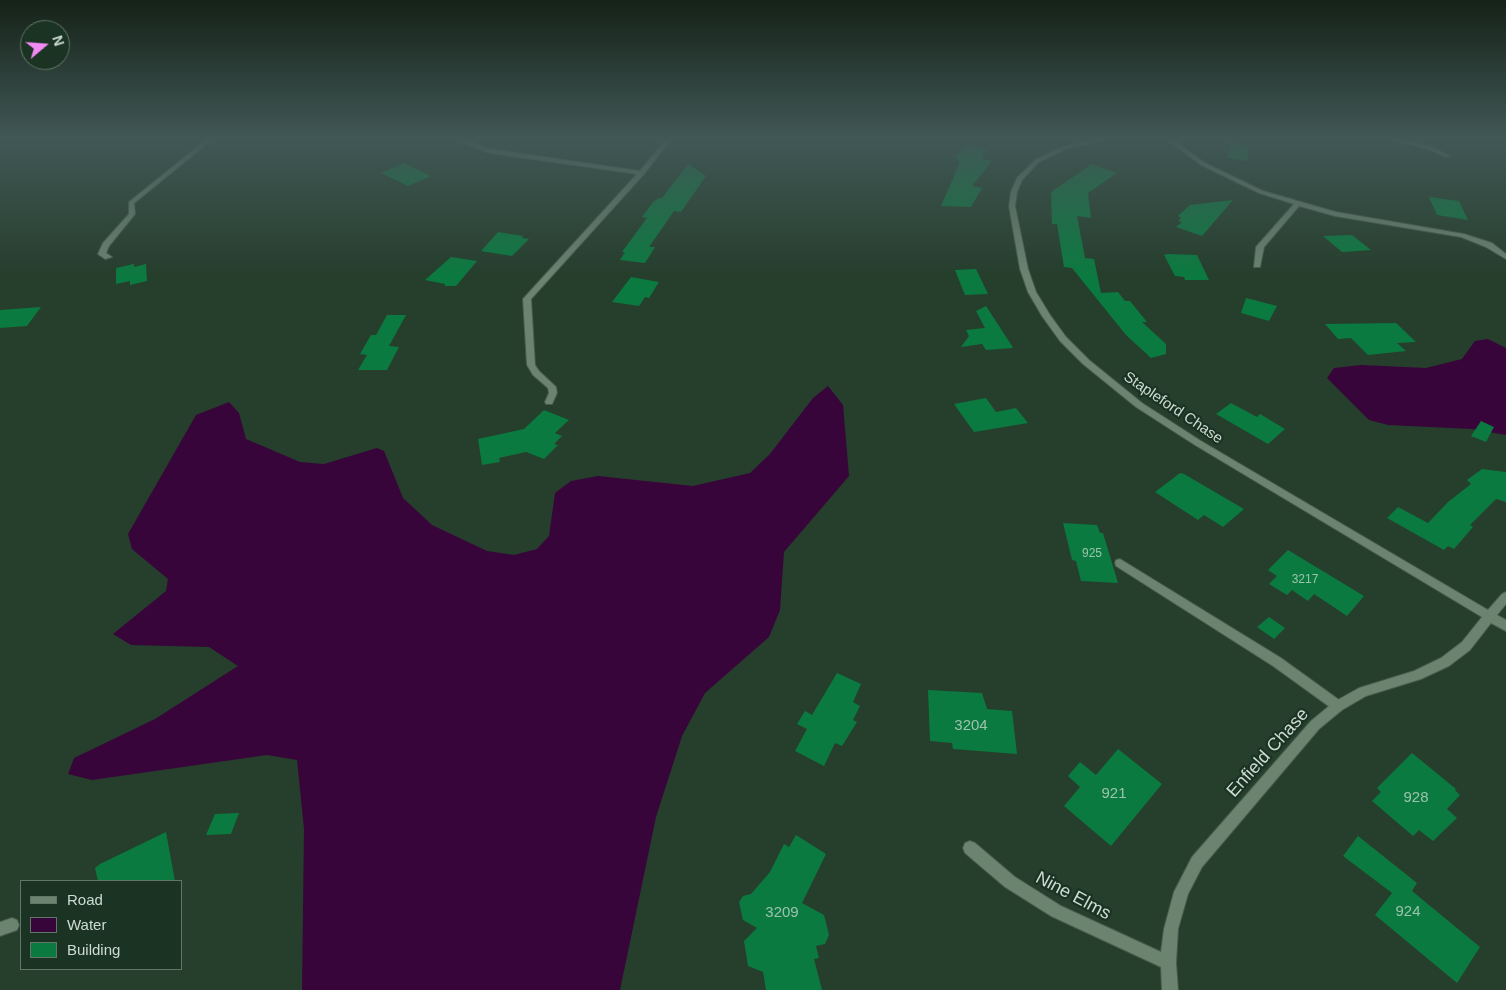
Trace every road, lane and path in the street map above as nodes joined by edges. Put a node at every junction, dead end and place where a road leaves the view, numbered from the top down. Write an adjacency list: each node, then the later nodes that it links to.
1 (152, 185): 6 (street)
2 (630, 185): 9 (street)
3 (1017, 185): 12 (street, Stapleford Chase)
4 (1245, 185): 5 (street)
5 (1297, 204): 7 (street); 8 (street)
6 (108, 256)
7 (1506, 257)
8 (1257, 265)
9 (549, 402)
10 (1120, 563): 14 (street)
11 (1506, 597): 12 (street, Enfield Chase)
12 (1490, 616): 13 (street, Stapleford Chase); 14 (street, Enfield Chase)
13 (1506, 626)
14 (1338, 706): 16 (street, Enfield Chase)
15 (970, 848): 16 (street, Nine Elms)
16 (1168, 963): 17 (street, Enfield Chase)
17 (1170, 990)

